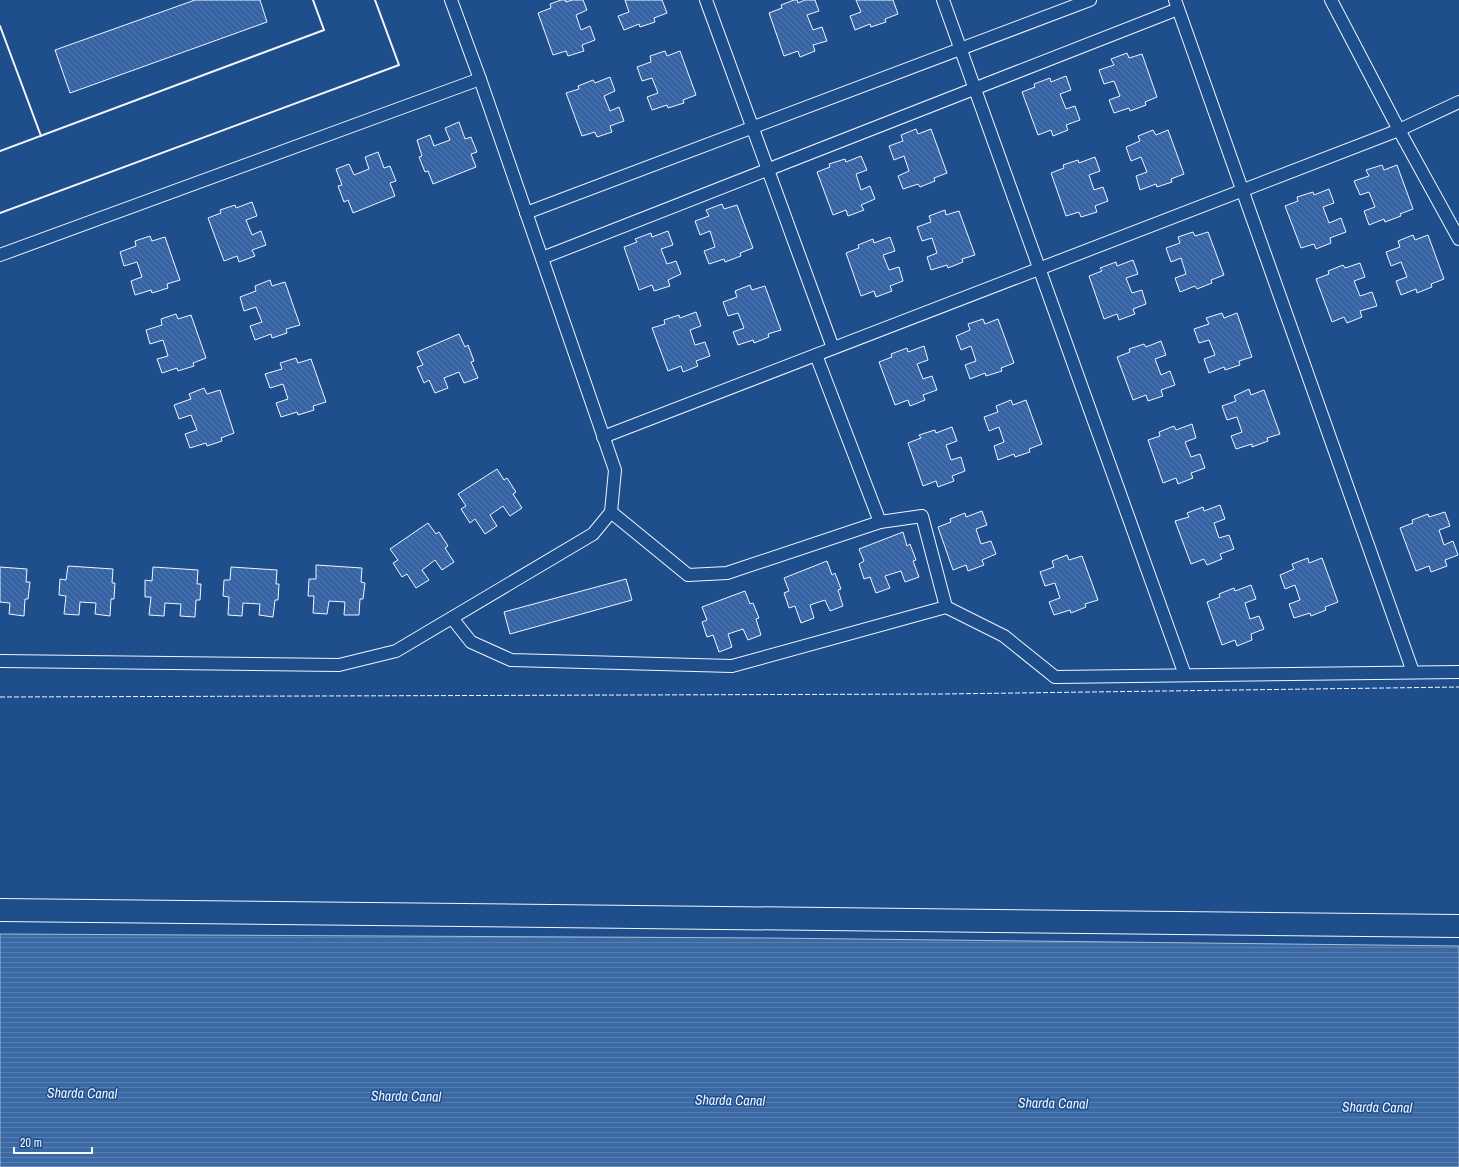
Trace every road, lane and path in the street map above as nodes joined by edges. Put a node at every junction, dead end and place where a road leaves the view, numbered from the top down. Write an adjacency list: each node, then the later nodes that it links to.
1 (450, 0): 8 (lane)
2 (706, 0): 11 (lane)
3 (943, 0): 7 (lane)
4 (1090, 0): 7 (lane)
5 (1331, 0): 12 (lane)
6 (1176, 5): 9 (lane); 14 (lane)
7 (961, 48): 9 (lane); 11 (lane)
8 (480, 79): 15 (lane); 17 (lane)
9 (975, 88): 13 (lane); 19 (lane)
10 (1459, 102): 12 (lane)
11 (753, 127): 13 (lane); 15 (lane)
12 (1399, 130): 14 (lane); 16 (lane)
13 (768, 169): 18 (lane); 20 (lane)
14 (1242, 190): 19 (lane); 28 (lane)
15 (526, 213): 18 (lane)
16 (1459, 239)
17 (0, 256)
18 (542, 258): 22 (lane)
19 (1040, 268): 20 (lane); 30 (lane)
20 (833, 348): 21 (lane)
21 (816, 355): 22 (lane); 24 (lane)
22 (603, 437): 23 (lane)
23 (610, 512): 24 (lane); 26 (lane)
24 (880, 522): 25 (lane)
25 (946, 607): 26 (lane); 30 (lane)
26 (452, 618): 27 (lane)
27 (0, 661)
28 (1412, 672): 29 (lane); 30 (lane)
29 (1459, 672)
30 (1185, 675)
31 (0, 910): 32 (street)
32 (1459, 926)

